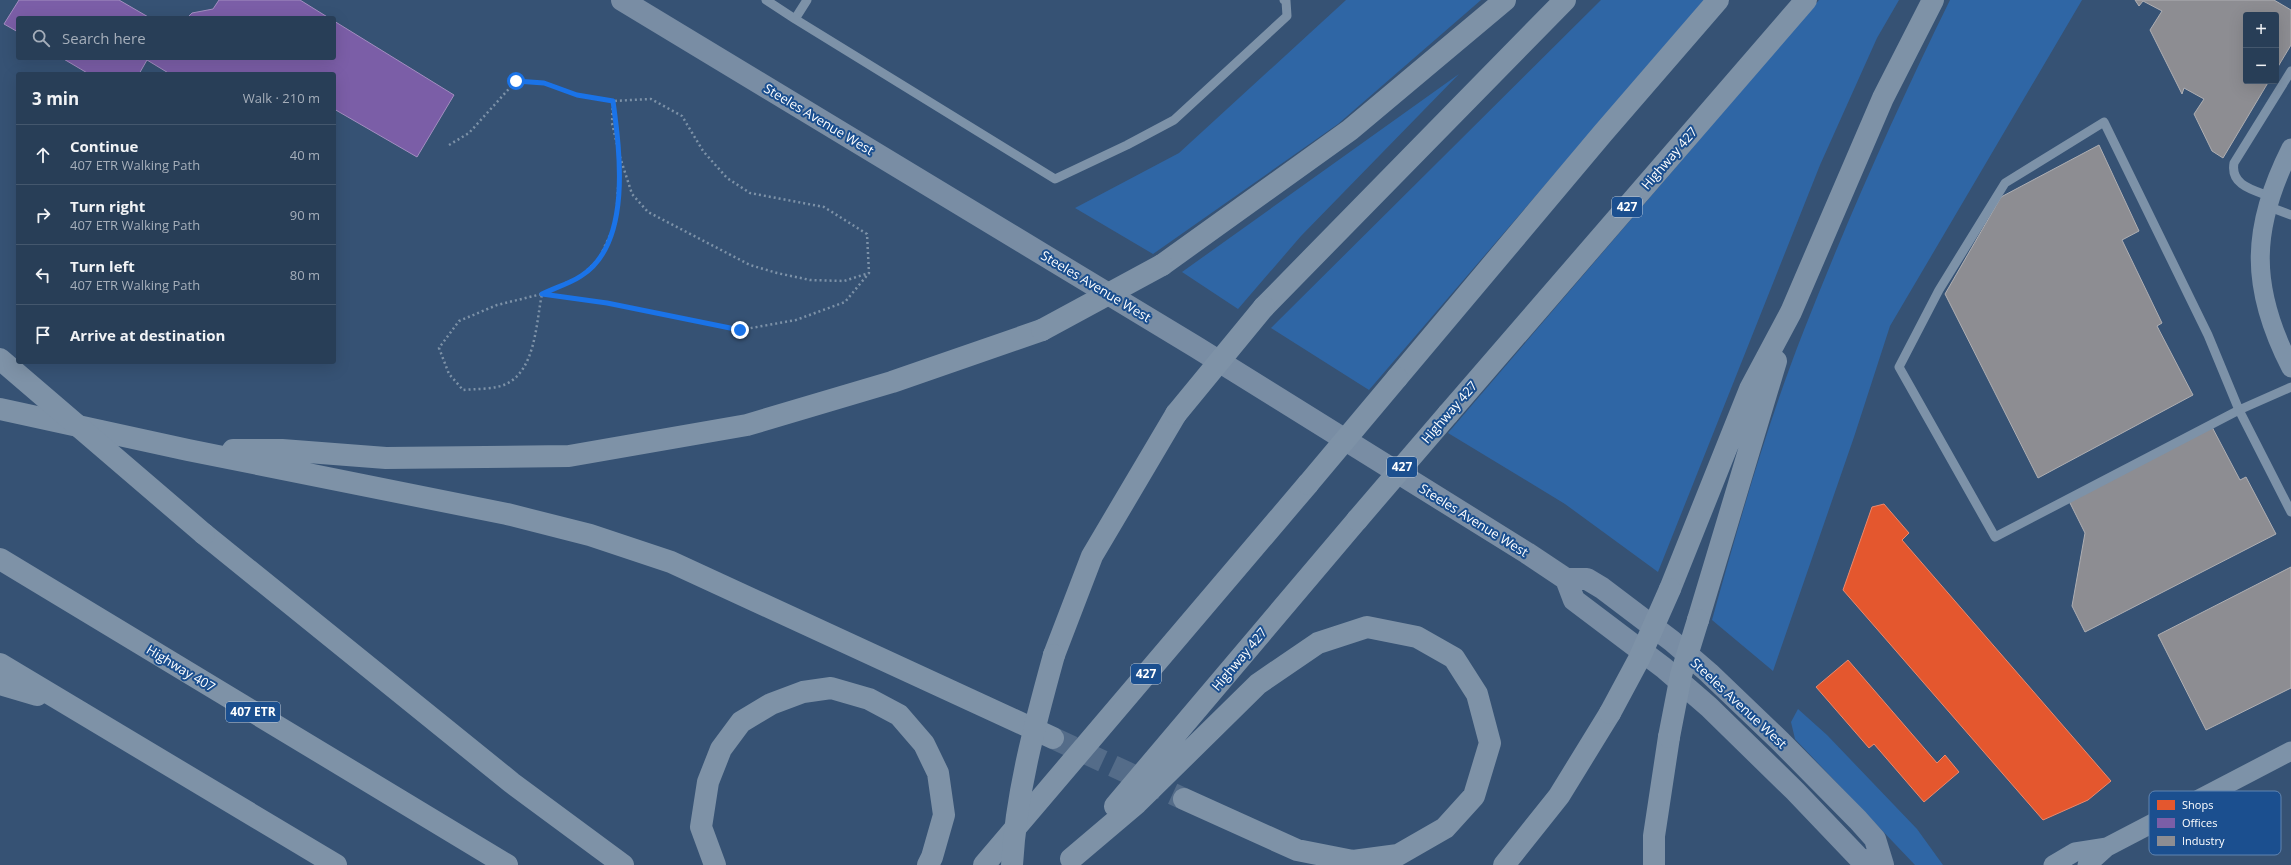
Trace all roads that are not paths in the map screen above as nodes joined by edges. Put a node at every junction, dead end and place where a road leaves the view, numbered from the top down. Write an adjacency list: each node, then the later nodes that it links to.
1 (622, 0): 34 (main road, Steeles Avenue West)
2 (766, 0): 10 (lane)
3 (807, 0): 10 (lane)
4 (1284, 0): 10 (lane)
5 (1505, 0): 21 (highway, bridge)
6 (1565, 0): 41 (highway, bridge)
7 (1718, 0): 40 (highway, 427, bridge)
8 (1806, 0): 33 (highway, Highway 427 / 427, bridge)
9 (1933, 0): 15 (highway)
10 (795, 19)
11 (2291, 71): 13 (lane)
12 (2291, 148): 13 (street)
13 (2268, 201): 14 (lane); 17 (street)
14 (2291, 215)
15 (1791, 312): 42 (highway, bridge); 43 (highway, bridge)
16 (0, 359): 37 (highway, bridge)
17 (2291, 368)
18 (2291, 387): 20 (lane)
19 (0, 409): 21 (highway)
20 (2239, 410): 20 (lane); 22 (lane)
21 (188, 450): 27 (highway)
22 (2291, 512)
23 (0, 559): 36 (highway, Highway 407 / 407 ETR)
24 (0, 664): 26 (highway)
25 (0, 684): 26 (highway)
26 (62, 702): 35 (highway)
27 (1054, 738)
28 (2291, 751): 29 (street)
29 (2214, 791)
30 (1184, 799): 33 (highway)
31 (2149, 824): 32 (street)
32 (2107, 846): 44 (street); 45 (street)
33 (1068, 862)
34 (1883, 864)
35 (336, 865)
36 (507, 865)
37 (623, 865)
38 (715, 865): 39 (highway)
39 (928, 865)
40 (984, 865)
41 (1012, 865)
42 (1504, 865)
43 (1654, 865)
44 (2053, 865)
45 (2086, 865)

